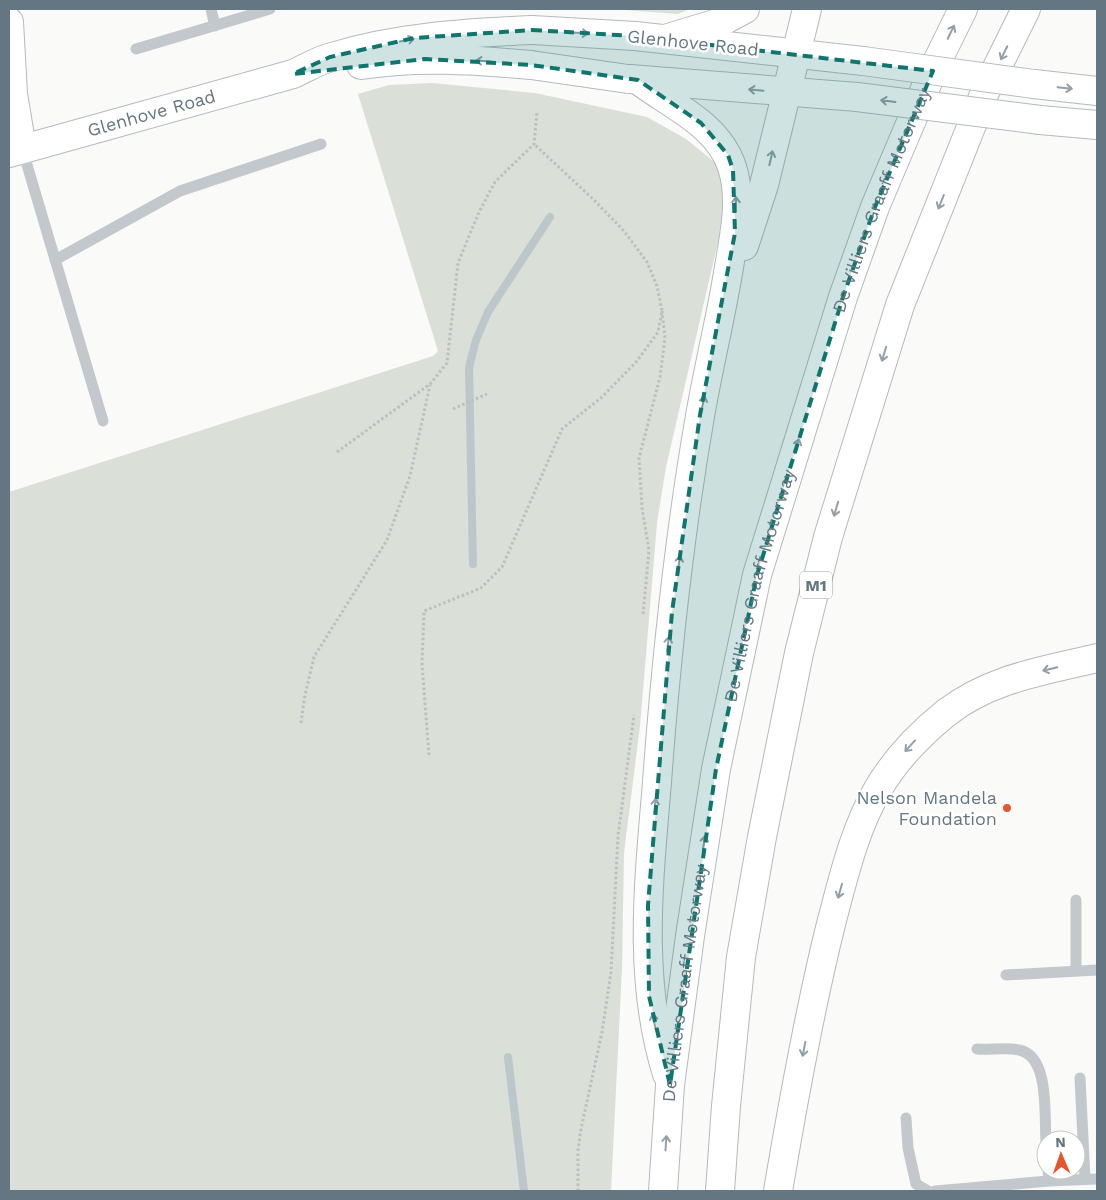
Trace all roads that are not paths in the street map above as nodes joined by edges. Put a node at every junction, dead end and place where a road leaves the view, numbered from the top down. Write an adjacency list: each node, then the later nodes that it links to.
1 (211, 9): 8 (lane)
2 (270, 9): 8 (lane)
3 (745, 9): 9 (main road)
4 (808, 9): 11 (main road)
5 (963, 9): 29 (main road, De Villiers Graaff Motorway, one-way to 5)
6 (1026, 9): 35 (main road, M1, one-way to 35)
7 (9, 22): 18 (main road)
8 (215, 26): 10 (lane)
9 (665, 40): 11 (main road, Glenhove Road); 12 (main road, Glenhove Road, one-way to 9, bridge)
10 (136, 49)
11 (797, 53): 14 (main road, Glenhove Road, one-way to 14, bridge); 15 (main road)
12 (293, 74): 13 (main road, Glenhove Road, one-way to 12, bridge); 18 (main road, Glenhove Road)
13 (633, 79): 15 (main road, Glenhove Road, one-way to 13); 20 (main road, one-way to 13)
14 (1097, 91)
15 (787, 93): 16 (main road, Glenhove Road, one-way to 15, bridge); 20 (main road, one-way to 15)
16 (1097, 125)
17 (321, 144): 19 (lane)
18 (16, 151): 19 (lane)
19 (55, 260): 21 (lane)
20 (721, 321): 29 (main road, one-way to 20)
21 (103, 422)
22 (1097, 658): 36 (main road, one-way to 36)
23 (1076, 900): 25 (lane)
24 (1097, 970): 25 (lane)
25 (1076, 971): 26 (lane)
26 (1006, 975)
27 (977, 1050): 31 (lane)
28 (1080, 1078): 32 (lane)
29 (670, 1085): 34 (main road, De Villiers Graaff Motorway, one-way to 29)
30 (906, 1118): 37 (lane)
31 (1045, 1130)
32 (1083, 1130)
33 (1036, 1177): 38 (lane)
34 (663, 1191)
35 (720, 1191)
36 (778, 1191)
37 (928, 1191)
38 (934, 1191)

